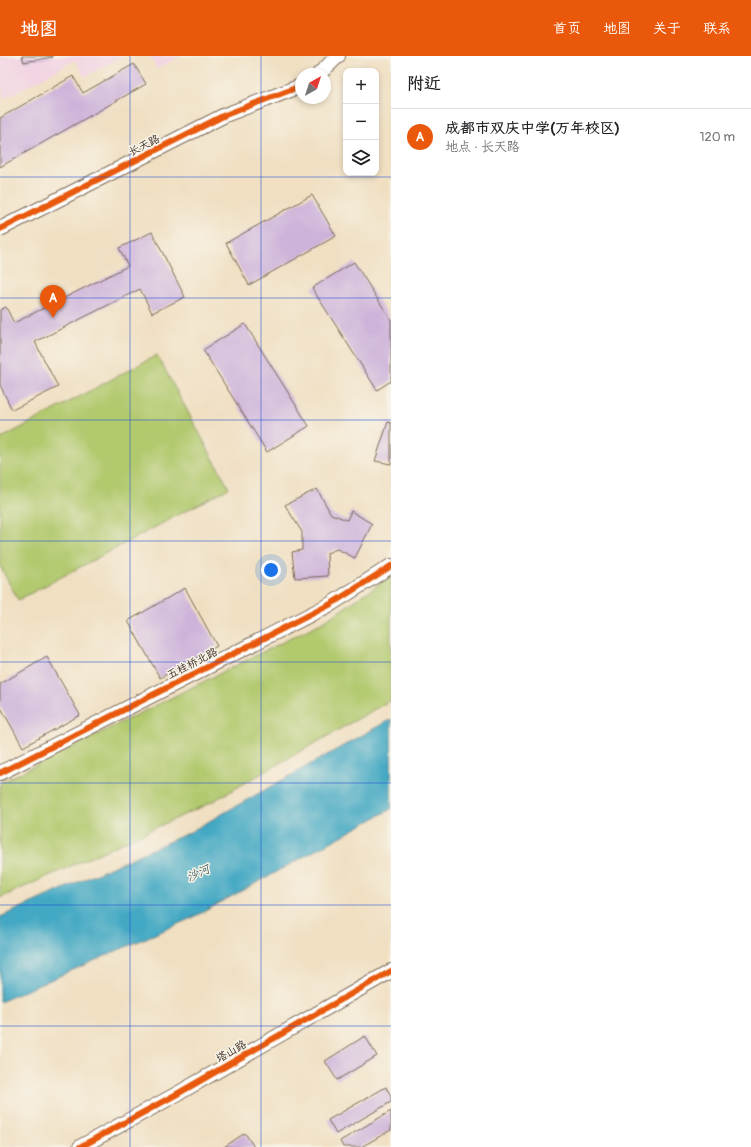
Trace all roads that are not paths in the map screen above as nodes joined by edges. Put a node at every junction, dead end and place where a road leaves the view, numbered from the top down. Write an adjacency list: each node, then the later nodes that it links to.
1 (338, 56): 2 (street)
2 (325, 68)
3 (295, 88): 4 (street, 长天路)
4 (0, 229)
5 (391, 566): 6 (street, 五桂桥北路)
6 (0, 773)
7 (391, 971): 8 (street, 塔山路)
8 (80, 1147)

